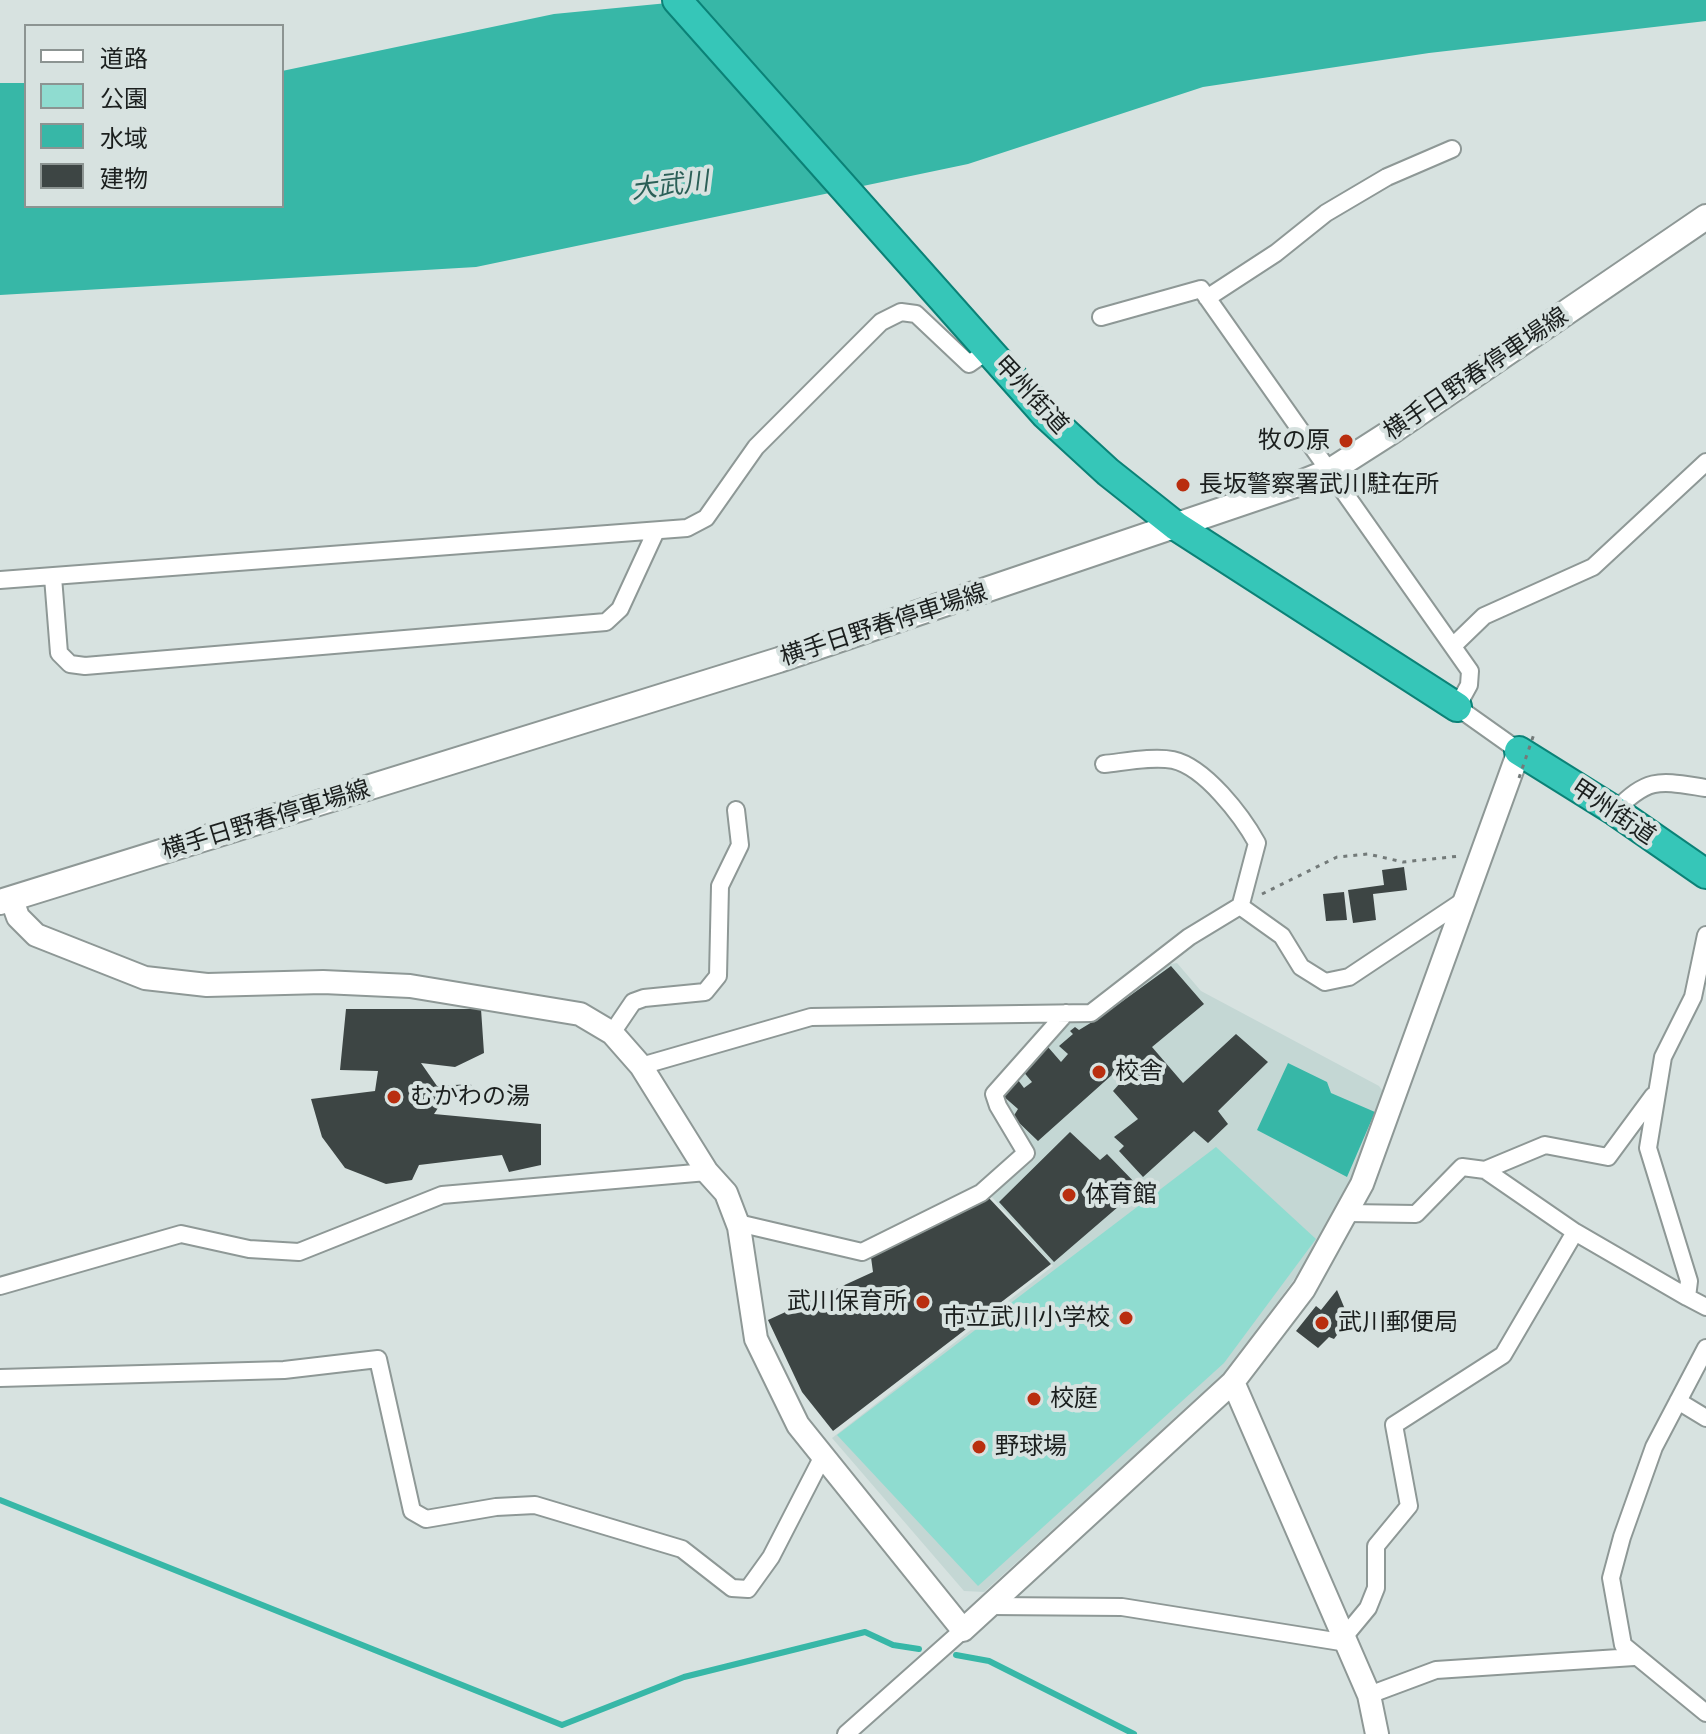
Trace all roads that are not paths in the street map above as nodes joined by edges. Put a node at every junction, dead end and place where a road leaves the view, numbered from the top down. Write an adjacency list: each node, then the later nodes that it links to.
1 (677, 0): 6 (highway, 甲州街道)
2 (1452, 149): 4 (street)
3 (1706, 217): 8 (main road, 横手日野春停車場線)
4 (1207, 298): 5 (street); 8 (street)
5 (1101, 317)
6 (989, 350): 9 (highway, 甲州街道); 10 (street)
7 (1706, 462): 13 (street)
8 (1330, 471): 9 (main road, 横手日野春停車場線); 13 (street)
9 (1176, 526): 14 (highway, 甲州街道); 22 (main road, 横手日野春停車場線)
10 (656, 531): 11 (street); 11 (street)
11 (53, 577): 12 (street)
12 (0, 580)
13 (1453, 646): 14 (street)
14 (1457, 707): 15 (street)
15 (1524, 755): 19 (highway, 甲州街道); 21 (street)
16 (1104, 764): 23 (street)
17 (1706, 788): 19 (street)
18 (736, 810): 26 (street)
19 (1615, 811): 20 (highway, 甲州街道)
20 (1706, 874)
21 (1467, 898): 25 (street); 31 (street)
22 (6, 901): 26 (street)
23 (1241, 904)
24 (1706, 935): 28 (street)
25 (1066, 1013): 27 (street); 32 (street)
26 (612, 1033): 27 (street)
27 (641, 1066): 30 (street)
28 (1656, 1092): 29 (street); 35 (street)
29 (1485, 1170): 31 (street); 33 (street)
30 (707, 1172): 32 (street); 34 (street)
31 (1348, 1213): 39 (street)
32 (738, 1223): 42 (street)
33 (1575, 1232): 35 (street); 45 (street)
34 (0, 1286)
35 (1687, 1297): 36 (street)
36 (1706, 1307)
37 (1706, 1348): 40 (street)
38 (0, 1378): 42 (street)
39 (1233, 1382): 43 (street); 45 (street)
40 (1678, 1401): 41 (street); 46 (street)
41 (1706, 1418)
42 (823, 1456): 44 (street)
43 (991, 1606): 44 (street); 45 (street)
44 (963, 1630): 49 (street)
45 (1346, 1640): 47 (street)
46 (1634, 1657): 47 (street); 48 (street)
47 (1369, 1695): 50 (street)
48 (1706, 1713)
49 (846, 1734)
50 (1377, 1734)

